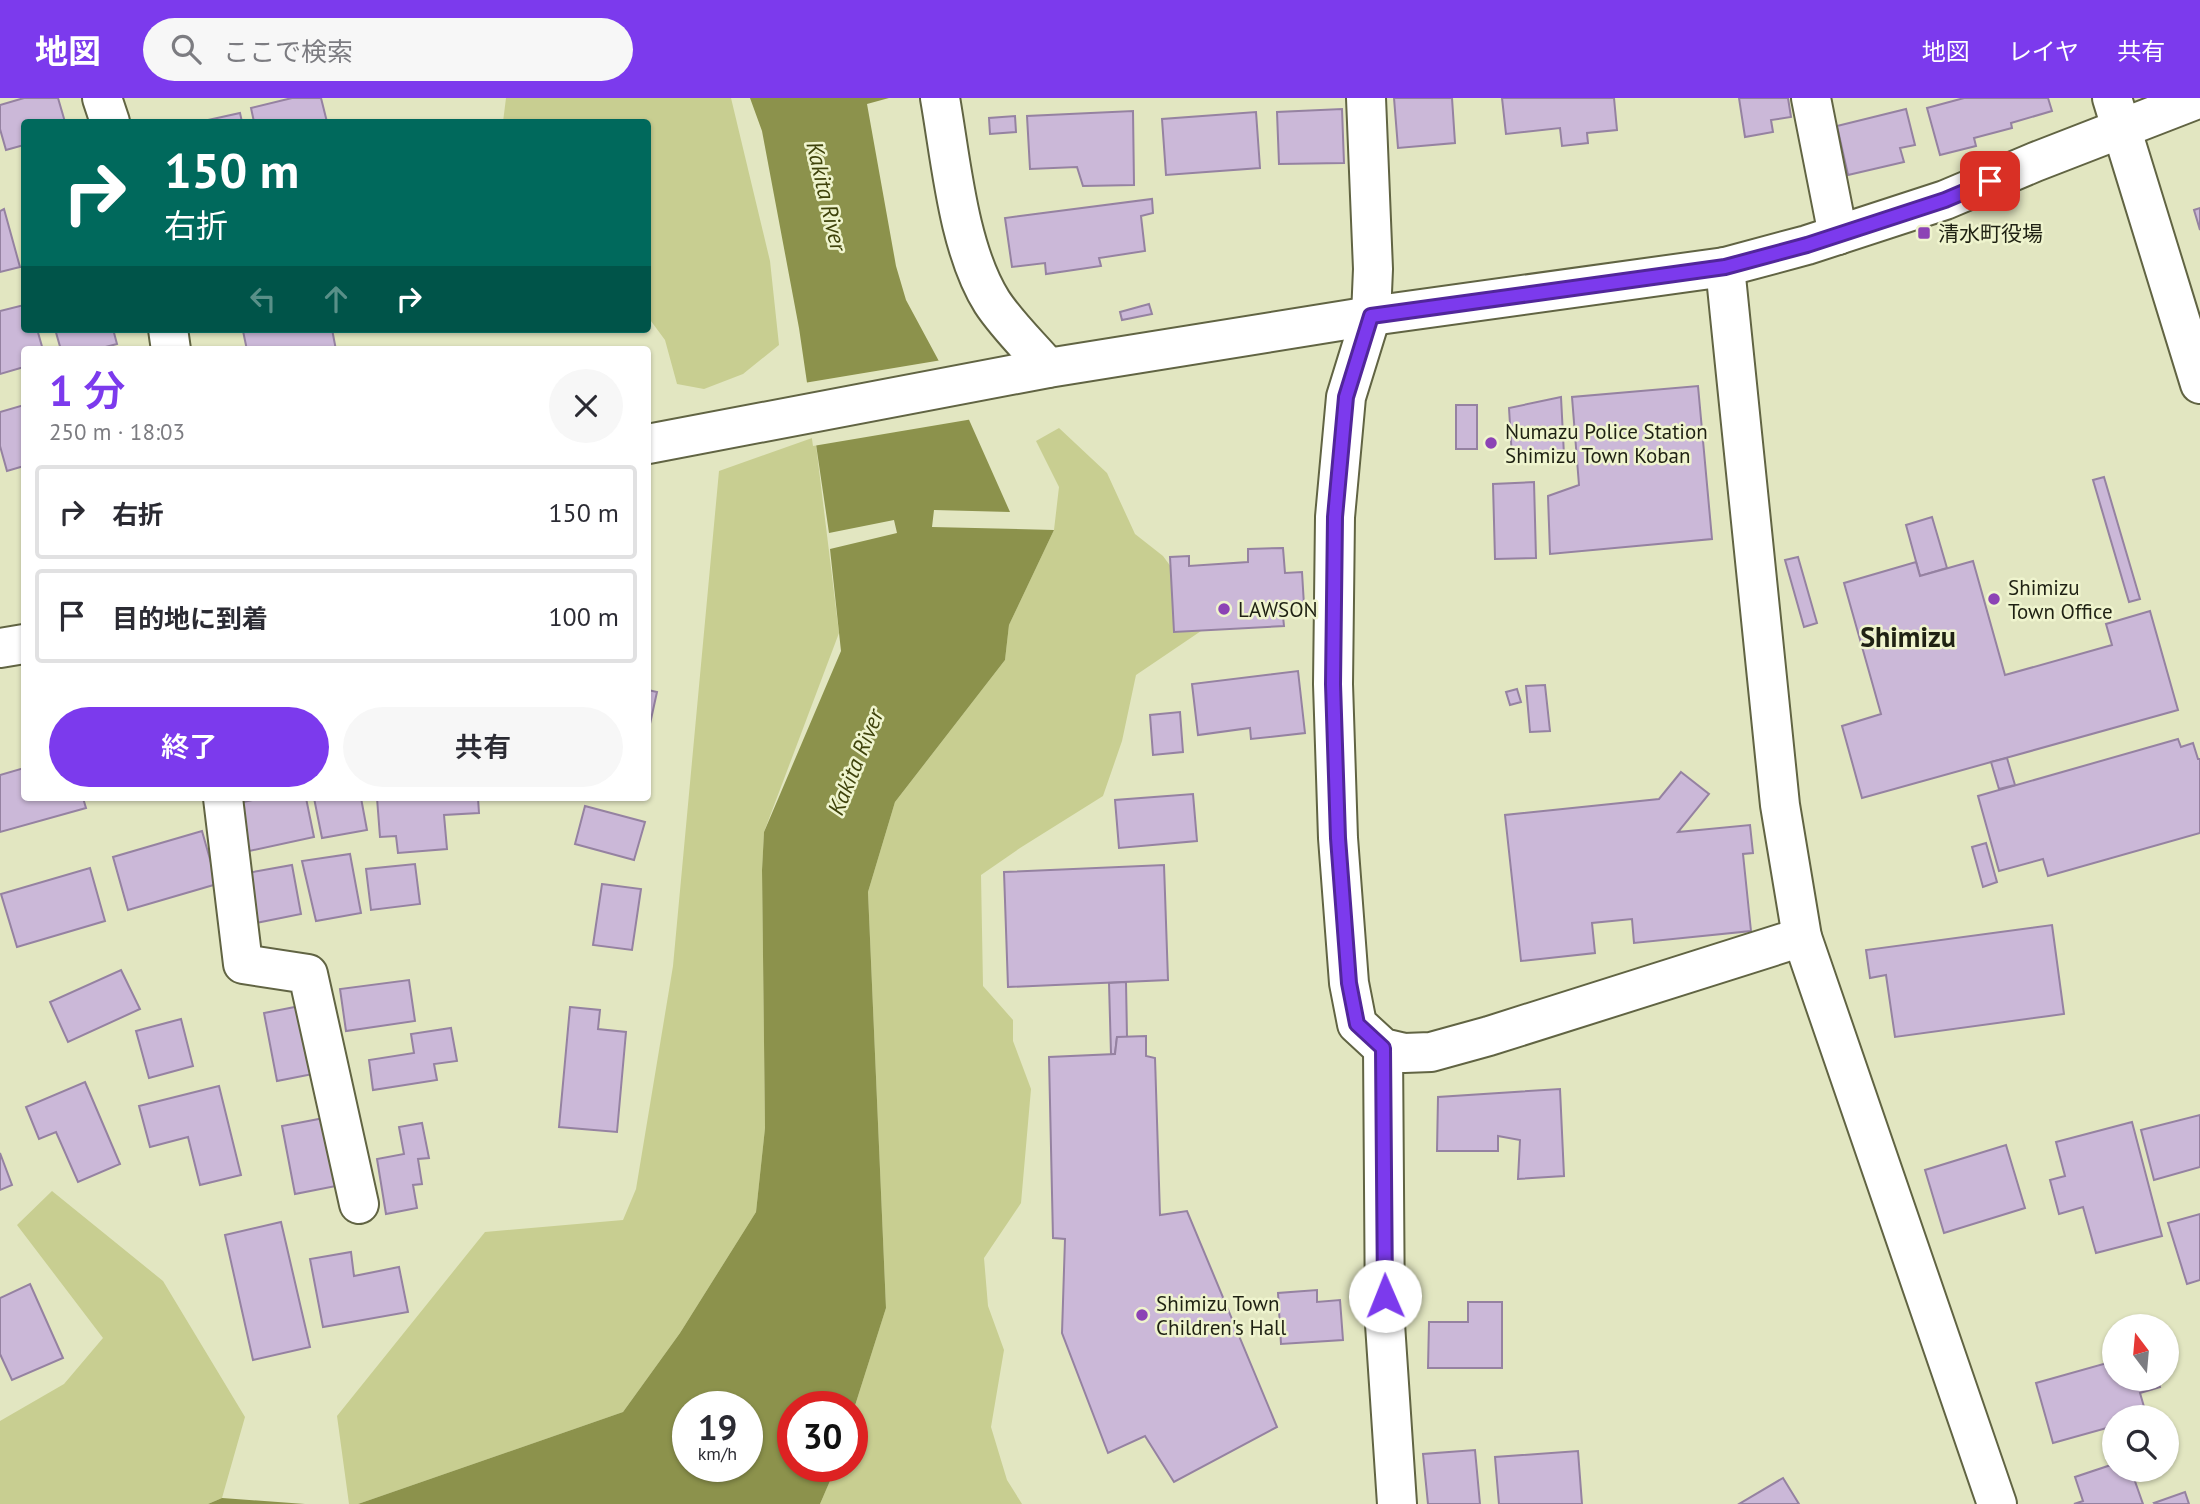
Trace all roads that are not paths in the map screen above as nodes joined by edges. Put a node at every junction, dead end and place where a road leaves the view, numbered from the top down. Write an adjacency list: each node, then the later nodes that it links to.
1 (102, 98): 7 (street)
2 (940, 98): 11 (street)
3 (1366, 98): 10 (street)
4 (1811, 98): 8 (street)
5 (2200, 98): 6 (street)
6 (2117, 113): 8 (street); 12 (street)
7 (109, 119)
8 (1838, 235): 9 (street)
9 (1725, 267): 10 (street); 17 (street)
10 (1371, 316): 11 (street); 18 (street)
11 (1048, 368): 13 (street)
12 (2200, 384)
13 (651, 443)
14 (21, 644): 15 (street)
15 (0, 648)
16 (223, 801): 19 (street)
17 (1802, 937): 18 (street); 21 (street)
18 (1383, 1048): 20 (street)
19 (359, 1204)
20 (1397, 1504)
21 (1997, 1504)

